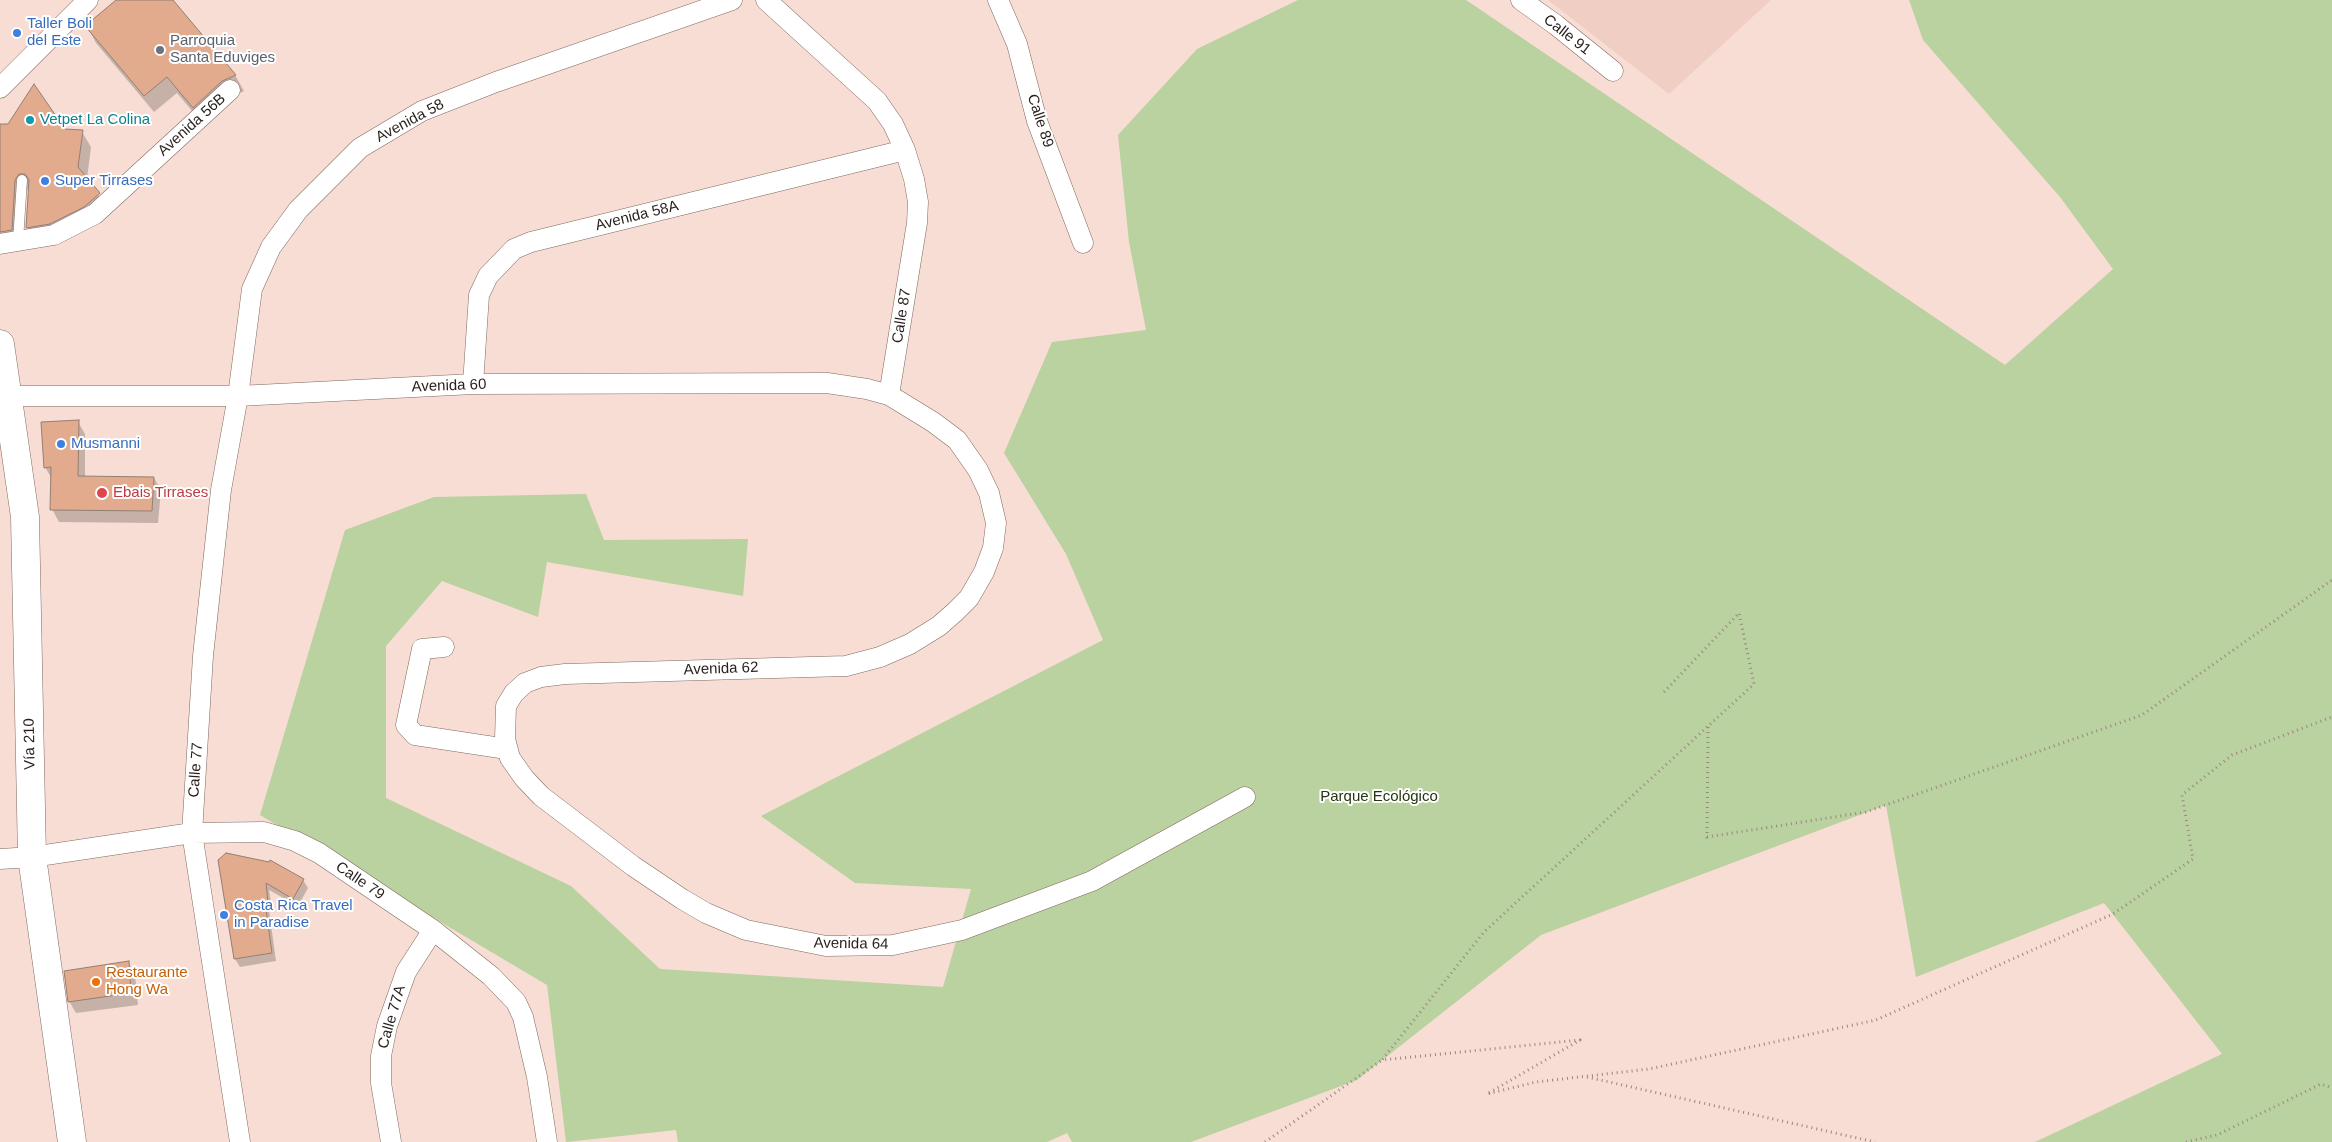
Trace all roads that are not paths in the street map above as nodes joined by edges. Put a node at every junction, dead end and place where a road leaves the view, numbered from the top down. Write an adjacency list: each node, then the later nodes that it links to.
1 (88, 0): 7 (street)
2 (732, 0): 17 (street, Avenida 58)
3 (766, 0): 9 (street, Calle 87)
4 (998, 0): 11 (street, Calle 89)
5 (1520, 0): 6 (street, Calle 91)
6 (1613, 71)
7 (0, 88)
8 (230, 90): 12 (street, Avenida 56B)
9 (905, 150): 14 (street, Avenida 58A); 15 (street, Calle 87)
10 (22, 180): 12 (lane)
11 (1083, 242)
12 (9, 243)
13 (0, 344): 16 (main road, Vía 210)
14 (473, 384): 15 (street, Avenida 60); 17 (street, Avenida 60)
15 (889, 395): 19 (street, Avenida 62)
16 (8, 396): 17 (street, Avenida 60); 23 (main road, Vía 210)
17 (238, 396): 22 (street, Calle 77)
18 (444, 647): 20 (street)
19 (506, 706): 20 (street, Avenida 64)
20 (508, 749): 21 (street, Avenida 64)
21 (1245, 797)
22 (192, 833): 23 (street, Calle 79); 25 (street, Calle 79); 27 (street, Calle 77)
23 (32, 857): 24 (street); 26 (main road, Vía 210)
24 (0, 859)
25 (433, 930): 28 (street, Calle 77A); 29 (street, Calle 79)
26 (72, 1142)
27 (240, 1142)
28 (391, 1142)
29 (547, 1142)

